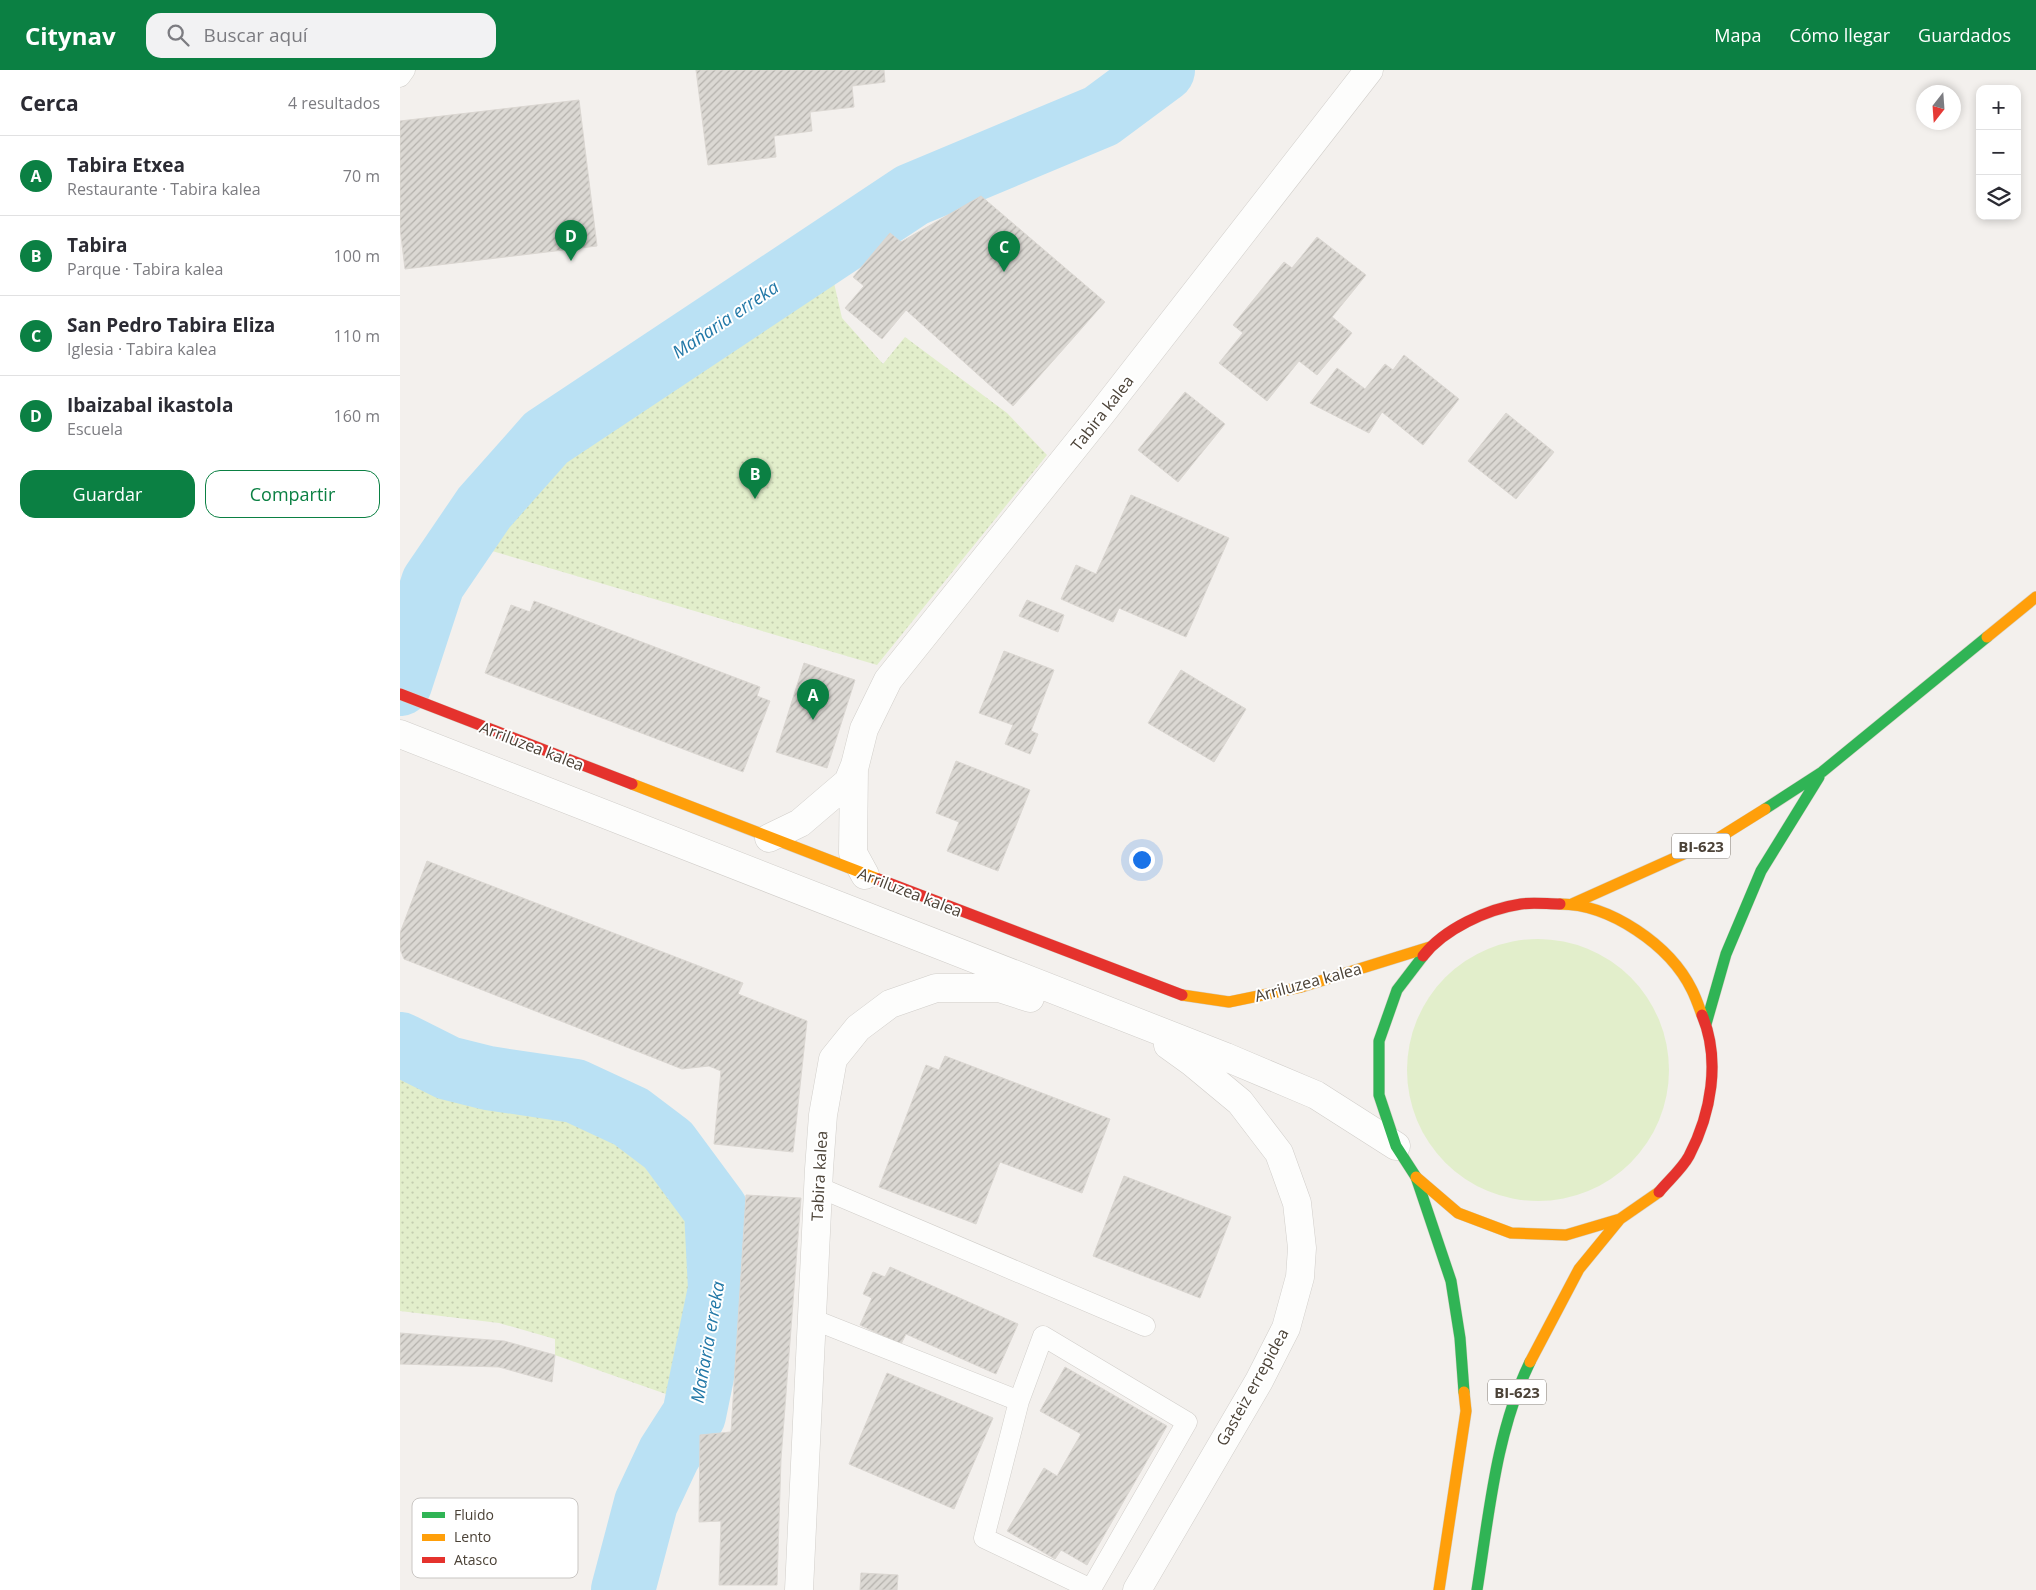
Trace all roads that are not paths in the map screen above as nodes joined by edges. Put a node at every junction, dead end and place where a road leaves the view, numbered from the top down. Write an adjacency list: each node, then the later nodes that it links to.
1 (405, 70): 3 (lane)
2 (1369, 70): 7 (street, Tabira kalea)
3 (400, 77)
4 (2036, 598): 8 (main road, BI-623)
5 (400, 694): 9 (main road, Arriluzea kalea)
6 (400, 734): 13 (street)
7 (854, 766): 9 (street); 10 (street)
8 (1822, 772): 11 (main road, BI-623); 15 (main road, BI-623)
9 (769, 838): 10 (main road, Arriluzea kalea)
10 (865, 875): 12 (main road, Arriluzea kalea)
11 (1572, 904): 12 (main road); 15 (main road)
12 (1430, 947): 16 (main road)
13 (1100, 1009): 14 (street); 18 (street, Tabira kalea)
14 (1136, 1023): 16 (street); 24 (street, Gasteiz errepidea)
15 (1706, 1024): 19 (main road)
16 (1396, 1146): 17 (main road)
17 (1416, 1177): 19 (main road); 25 (main road, BI-623)
18 (818, 1187): 20 (street, Tabira kalea); 21 (lane)
19 (1620, 1219): 26 (main road, BI-623)
20 (812, 1319): 22 (lane); 23 (street, Tabira kalea)
21 (1144, 1326)
22 (1019, 1402): 22 (lane)
23 (800, 1590)
24 (1137, 1590)
25 (1439, 1590)
26 (1477, 1590)

